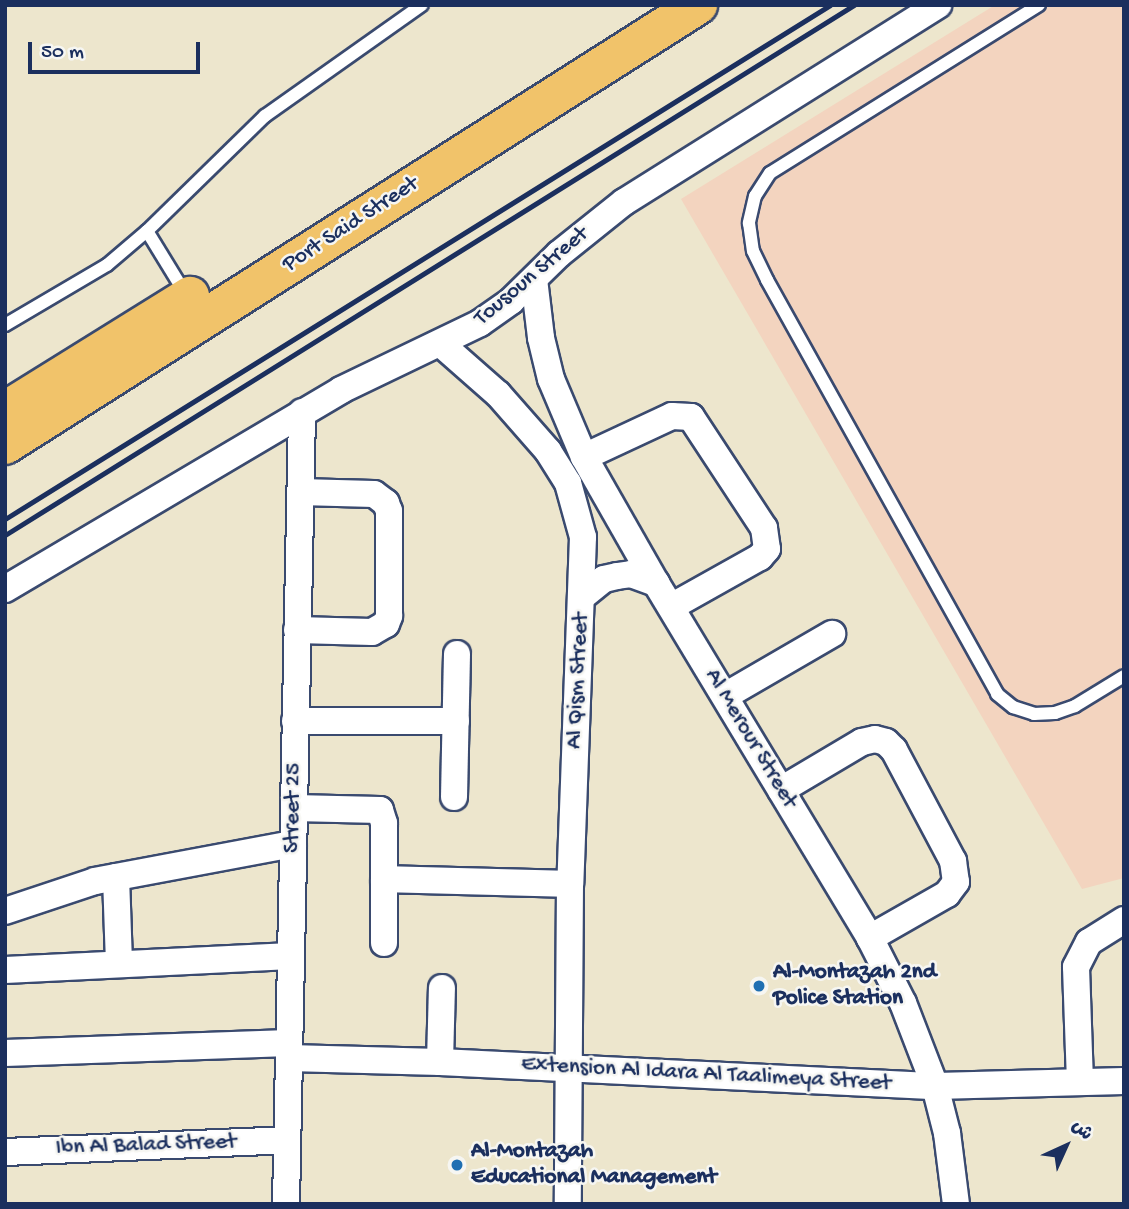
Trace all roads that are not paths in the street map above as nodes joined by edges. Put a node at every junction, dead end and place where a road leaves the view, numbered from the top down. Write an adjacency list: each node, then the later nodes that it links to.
1 (422, 5): 6 (lane)
2 (663, 5): 8 (main road, Port Said Street)
3 (698, 5): 13 (main road, Port Said Street)
4 (938, 5): 7 (street, Tousoun Street)
5 (1039, 5): 23 (lane)
6 (147, 231): 8 (lane); 9 (lane)
7 (534, 279): 10 (street, Tousoun Street); 14 (street, Al Merour Street)
8 (188, 298): 11 (main road, Port Said Street)
9 (5, 325)
10 (442, 344): 12 (street, Tousoun Street); 18 (street, Al Qism Street)
11 (5, 411)
12 (302, 412): 15 (street, Street 25); 17 (street, Tousoun Street)
13 (5, 445)
14 (584, 457): 16 (street, Al Merour Street); 19 (street)
15 (300, 492): 20 (street, Street 25); 20 (street)
16 (656, 583): 18 (street); 19 (street, Al Merour Street)
17 (5, 589)
18 (583, 596): 33 (street, Al Qism Street)
19 (671, 607): 24 (street, Al Merour Street)
20 (297, 630): 25 (street, Street 25)
21 (832, 634): 24 (street)
22 (457, 654): 26 (street)
23 (1124, 676)
24 (725, 696): 27 (street, Al Merour Street)
25 (295, 720): 26 (street); 29 (street, Street 25)
26 (456, 721): 28 (street)
27 (781, 790): 36 (street, Al Merour Street); 36 (street)
28 (454, 797)
29 (294, 807): 30 (street, Street 25); 32 (street)
30 (293, 844): 31 (street); 38 (street, Street 25)
31 (116, 877): 34 (street); 39 (street)
32 (384, 879): 33 (street); 37 (street)
33 (570, 884): 45 (street, Al Qism Street)
34 (5, 911)
35 (1124, 920): 46 (street)
36 (870, 938): 48 (street, Al Merour Street)
37 (384, 943)
38 (290, 956): 39 (street); 42 (street, Street 25)
39 (119, 964): 40 (street)
40 (5, 970)
41 (442, 988): 44 (street)
42 (289, 1050): 43 (street, Extension Al Idara Al Taalimeya Street); 44 (street, Extension Al Idara Al Taalimeya Street); 49 (street, Street 25)
43 (5, 1053)
44 (440, 1062): 45 (street, Extension Al Idara Al Taalimeya Street)
45 (568, 1070): 48 (street, Extension Al Idara Al Taalimeya Street); 52 (street, Al Qism Street)
46 (1080, 1082): 47 (street, Extension Al Idara Al Taalimeya Street); 48 (street, Extension Al Idara Al Taalimeya Street)
47 (1124, 1082)
48 (935, 1086): 53 (street, Al Merour Street)
49 (287, 1140): 50 (street, Ibn Al Balad Street); 51 (street, Street 25)
50 (5, 1152)
51 (286, 1204)
52 (568, 1204)
53 (956, 1204)

